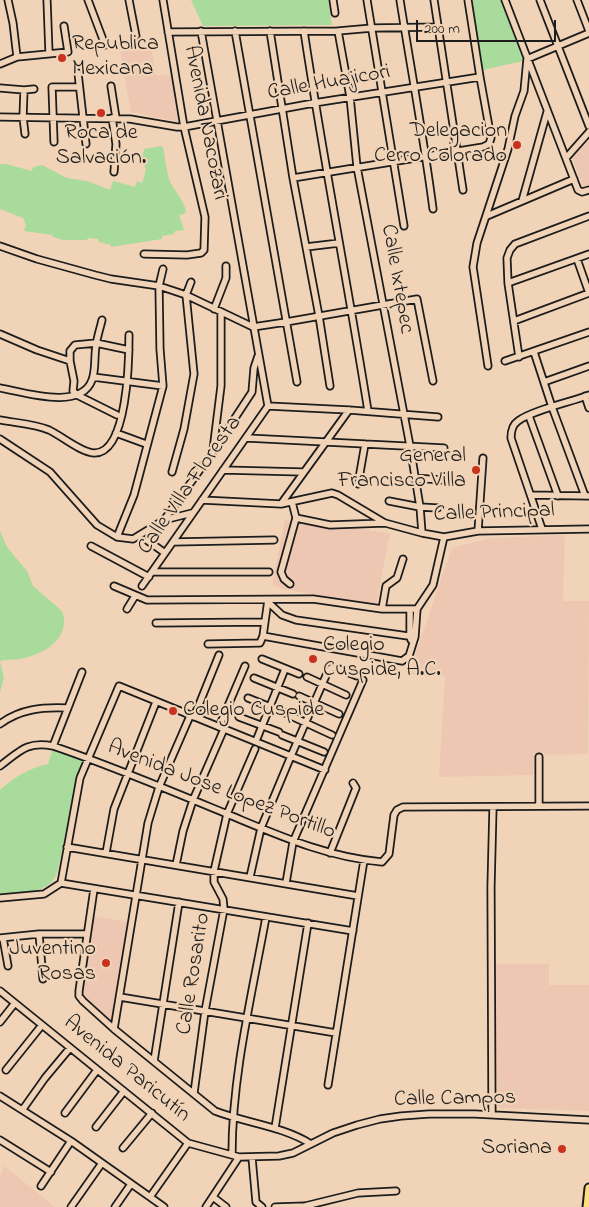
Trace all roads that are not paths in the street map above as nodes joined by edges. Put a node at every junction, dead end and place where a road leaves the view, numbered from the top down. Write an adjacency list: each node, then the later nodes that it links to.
1 (8, 0): 30 (street)
2 (47, 0): 29 (street)
3 (88, 0): 27 (street)
4 (129, 0): 26 (street)
5 (163, 0): 24 (street, Avenida Nacozari)
6 (333, 0): 14 (street)
7 (367, 0): 18 (street)
8 (400, 0): 16 (street)
9 (434, 0): 17 (street)
10 (468, 0): 34 (street)
11 (505, 0): 31 (street)
12 (540, 0): 28 (street)
13 (577, 0): 25 (street)
14 (335, 13)
15 (64, 26): 29 (street)
16 (404, 27): 17 (street); 18 (street); 38 (street)
17 (438, 27): 35 (street)
18 (372, 28): 23 (street); 42 (street)
19 (201, 31): 20 (street); 24 (street); 53 (street)
20 (235, 31): 21 (street); 47 (street)
21 (270, 31): 22 (street); 45 (street)
22 (304, 31): 23 (street); 44 (street)
23 (338, 31): 43 (street, Calle Ixtepec)
24 (168, 32): 55 (street, Avenida Nacozari)
25 (589, 32): 28 (street)
26 (136, 36)
27 (105, 45)
28 (558, 46): 31 (street); 54 (street)
29 (49, 53): 30 (street)
30 (16, 57): 32 (street)
31 (527, 59): 46 (street); 73 (street)
32 (0, 64)
33 (78, 73): 37 (street)
34 (480, 77): 35 (street, Calle Huajicori); 60 (street)
35 (446, 83): 38 (street, Calle Huajicori); 60 (street)
36 (111, 86): 50 (street)
37 (79, 87): 51 (street); 52 (street)
38 (413, 87): 42 (street, Calle Huajicori); 61 (street)
39 (0, 88): 41 (street)
40 (34, 89): 41 (street)
41 (24, 90): 49 (street)
42 (383, 92): 43 (street, Calle Huajicori); 63 (street)
43 (350, 97): 44 (street, Calle Huajicori); 64 (street, Calle Ixtepec)
44 (314, 103): 45 (street, Calle Huajicori); 66 (street)
45 (282, 110): 47 (street, Calle Huajicori); 67 (street)
46 (547, 112): 62 (street); 71 (street)
47 (249, 115): 53 (street, Calle Huajicori); 95 (street)
48 (0, 117): 49 (street, Calle Huajicori)
49 (23, 117): 51 (street, Calle Huajicori); 57 (street)
50 (114, 118): 52 (street, Calle Huajicori); 55 (street, Calle Huajicori); 65 (street)
51 (53, 119): 52 (street, Calle Huajicori); 58 (street)
52 (82, 119): 59 (street)
53 (217, 120): 55 (street, Calle Huajicori); 96 (street)
54 (589, 126)
55 (184, 127): 79 (street, Avenida Nacozari)
56 (589, 132): 62 (street)
57 (25, 134)
58 (54, 142)
59 (86, 144)
60 (458, 151): 61 (street); 69 (street)
61 (426, 156): 63 (street); 72 (street)
62 (566, 158): 68 (street)
63 (392, 162): 64 (street); 75 (street)
64 (357, 167): 66 (street); 89 (street, Calle Ixtepec)
65 (114, 172)
66 (326, 173): 67 (street); 76 (street)
67 (293, 178): 78 (street)
68 (574, 179): 70 (street); 71 (street)
69 (463, 190)
70 (589, 190)
71 (522, 201): 73 (street)
72 (433, 209)
73 (487, 216): 107 (street)
74 (589, 216): 85 (street)
75 (404, 226)
76 (339, 243): 78 (street); 91 (street)
77 (0, 246): 86 (street)
78 (306, 247): 92 (street)
79 (144, 254)
80 (589, 254): 81 (street)
81 (577, 259): 85 (street); 87 (street)
82 (226, 266): 90 (street)
83 (163, 269): 86 (street)
84 (191, 282): 88 (street)
85 (508, 283): 94 (street)
86 (159, 286): 88 (street); 114 (street)
87 (589, 293): 94 (street)
88 (186, 295): 90 (street); 140 (street)
89 (383, 304): 91 (street); 111 (street); 124 (street, Calle Ixtepec)
90 (218, 311): 96 (street); 137 (street)
91 (352, 311): 92 (street); 123 (street)
92 (319, 316): 95 (street); 115 (street)
93 (102, 320): 100 (street)
94 (514, 321): 104 (street)
95 (286, 322): 96 (street); 112 (street)
96 (253, 327): 103 (street)
97 (589, 332): 102 (street)
98 (0, 334): 105 (street)
99 (129, 335): 101 (street)
100 (96, 343): 101 (street); 105 (street); 109 (street)
101 (129, 350): 110 (street)
102 (534, 352): 104 (street); 113 (street)
103 (258, 356): 119 (street); 137 (street)
104 (519, 356): 106 (street)
105 (70, 361): 117 (street)
106 (505, 361)
107 (488, 366)
108 (589, 366): 113 (street)
109 (93, 377): 110 (street); 117 (street)
110 (127, 380): 114 (street); 129 (street)
111 (433, 381)
112 (296, 382)
113 (544, 382): 120 (street)
114 (163, 386): 133 (street)
115 (330, 386)
116 (0, 388): 117 (street)
117 (77, 395): 125 (street)
118 (587, 396): 120 (street); 121 (street)
119 (268, 406): 122 (street); 130 (street, Calle Villa Floresta)
120 (552, 407): 126 (street); 147 (street)
121 (589, 408)
122 (349, 410): 123 (street); 132 (street)
123 (368, 412): 124 (street)
124 (404, 414): 127 (street); 135 (street, Calle Ixtepec)
125 (117, 415)
126 (529, 416): 145 (street); 146 (street)
127 (438, 417)
128 (0, 420): 129 (street)
129 (116, 433): 133 (street)
130 (247, 438): 132 (street); 139 (street, Calle Villa Floresta)
131 (0, 439): 163 (street)
132 (326, 441): 134 (street); 141 (street)
133 (146, 444): 163 (street)
134 (365, 444): 135 (street); 144 (street)
135 (410, 446): 136 (street); 142 (street, Calle Ixtepec)
136 (444, 448)
137 (212, 452): 156 (street)
138 (483, 458): 160 (street)
139 (223, 470): 141 (street); 148 (street, Calle Villa Floresta)
140 (172, 472)
141 (303, 472): 151 (street)
142 (414, 478): 143 (street); 152 (street, Calle Ixtepec)
143 (443, 480)
144 (358, 484)
145 (530, 495): 146 (street); 158 (street)
146 (558, 496): 147 (street)
147 (587, 496)
148 (202, 500): 151 (street, Calle Principal); 154 (street, Calle Villa Floresta)
149 (390, 501): 152 (street)
150 (292, 502): 151 (street, Calle Principal); 155 (street); 157 (street, Calle Principal)
151 (281, 504)
152 (420, 507): 153 (street); 161 (street, Calle Ixtepec)
153 (438, 508)
154 (192, 513): 156 (street); 166 (street, Calle Villa Floresta)
155 (296, 518): 157 (street); 172 (street)
156 (164, 520): 163 (street)
157 (385, 523): 161 (street, Calle Principal)
158 (542, 529): 159 (street, Calle Principal); 160 (street, Calle Principal)
159 (589, 529)
160 (478, 532): 162 (street, Calle Principal)
161 (422, 533): 162 (street, Calle Principal)
162 (444, 536): 179 (street)
163 (116, 537)
164 (274, 540): 166 (street)
165 (148, 541): 168 (street)
166 (173, 542): 168 (street, Calle Villa Floresta)
167 (91, 546): 171 (street)
168 (165, 553): 171 (street, Calle Villa Floresta)
169 (403, 559): 178 (street)
170 (270, 572): 171 (street)
171 (150, 575): 174 (street, Calle Villa Floresta)
172 (290, 584)
173 (114, 586): 175 (street)
174 (142, 586)
175 (136, 596): 176 (street); 177 (street)
176 (268, 600): 178 (street); 181 (street); 184 (street)
177 (127, 609)
178 (382, 609): 180 (street)
179 (417, 609): 180 (street); 184 (street)
180 (410, 610): 184 (street)
181 (265, 622): 182 (street); 183 (street)
182 (156, 623)
183 (263, 636): 184 (street); 185 (street)
184 (412, 639)
185 (208, 644)
186 (220, 655): 203 (street)
187 (262, 659): 189 (street)
188 (245, 666): 208 (street)
189 (285, 669): 191 (street); 195 (street)
190 (82, 672): 201 (street)
191 (299, 674)
192 (308, 677): 194 (street)
193 (254, 678): 195 (street)
194 (322, 684): 196 (street); 199 (street); 219 (street)
195 (278, 688): 199 (street); 200 (street)
196 (346, 695)
197 (248, 698): 200 (street)
198 (156, 702): 203 (street); 217 (street); 220 (street)
199 (314, 704): 202 (street); 205 (street)
200 (269, 707): 205 (street); 207 (street)
201 (66, 708): 206 (street); 212 (street)
202 (339, 714)
203 (192, 716): 208 (street); 222 (street)
204 (239, 717): 207 (street)
205 (305, 723): 209 (street); 211 (street)
206 (0, 724)
207 (262, 727): 210 (street); 211 (street)
208 (222, 728): 210 (street); 223 (street)
209 (332, 734)
210 (256, 741): 215 (street)
211 (297, 742): 214 (street); 215 (street)
212 (53, 746): 217 (street, Avenida Jose Lopez Portillo); 218 (street, Avenida Jose Lopez Portillo)
213 (255, 749): 227 (street, Calle Rosarito)
214 (324, 752)
215 (290, 756): 219 (street); 228 (street)
216 (539, 757): 224 (street)
217 (89, 758): 220 (street, Avenida Jose Lopez Portillo); 230 (street)
218 (0, 766)
219 (325, 770): 229 (street)
220 (127, 773): 222 (street, Avenida Jose Lopez Portillo); 231 (street)
221 (353, 783): 232 (street)
222 (159, 787): 223 (street, Avenida Jose Lopez Portillo); 233 (street)
223 (193, 800): 227 (street, Avenida Jose Lopez Portillo); 235 (street)
224 (539, 806): 225 (street); 226 (street)
225 (589, 806)
226 (493, 807): 234 (street, Avenida Jose Lopez Portillo); 276 (street)
227 (227, 814): 228 (street, Avenida Jose Lopez Portillo); 236 (street, Calle Rosarito)
228 (261, 828): 229 (street, Avenida Jose Lopez Portillo); 237 (street)
229 (293, 842): 232 (street, Avenida Jose Lopez Portillo); 239 (street)
230 (67, 847): 231 (street); 238 (street)
231 (106, 853): 233 (street)
232 (330, 853): 234 (street, Avenida Jose Lopez Portillo)
233 (142, 860): 235 (street); 241 (street)
234 (364, 860): 242 (street)
235 (176, 865): 236 (street)
236 (214, 871): 237 (street); 245 (street, Calle Rosarito)
237 (250, 877): 239 (street)
238 (61, 883): 240 (street); 243 (street)
239 (286, 883): 242 (street)
240 (94, 889): 241 (street); 250 (street)
241 (137, 896): 244 (street); 255 (street)
242 (358, 896): 248 (street)
243 (0, 898)
244 (179, 902): 245 (street); 257 (street)
245 (224, 909): 246 (street); 258 (street, Calle Rosarito)
246 (266, 916): 247 (street); 259 (street)
247 (308, 923): 248 (street); 262 (street)
248 (353, 931): 264 (street)
249 (38, 934): 250 (street); 251 (street); 253 (street)
250 (86, 934): 263 (street)
251 (1, 938): 252 (street)
252 (8, 966)
253 (43, 979)
254 (0, 991): 256 (street, Avenida Paricutín)
255 (120, 997): 257 (street); 263 (street)
256 (15, 1003): 260 (street); 261 (street, Avenida Paricutín)
257 (163, 1003): 258 (street); 266 (street)
258 (205, 1011): 259 (street); 271 (street, Calle Rosarito)
259 (247, 1018): 262 (street); 277 (street)
260 (0, 1022)
261 (42, 1025): 265 (street, Avenida Paricutín); 267 (street)
262 (290, 1026): 264 (street); 280 (street)
263 (114, 1029): 266 (street)
264 (336, 1033): 269 (street)
265 (70, 1048): 268 (street, Avenida Paricutín); 273 (street)
266 (154, 1061): 271 (street)
267 (6, 1070)
268 (97, 1070): 270 (street, Avenida Paricutín); 275 (street)
269 (328, 1085)
270 (124, 1090): 274 (street, Avenida Paricutín); 279 (street)
271 (194, 1093): 277 (street)
272 (0, 1096): 273 (street)
273 (24, 1110): 282 (street)
274 (152, 1113): 283 (street, Avenida Paricutín); 285 (street)
275 (65, 1114)
276 (492, 1114): 278 (street, Calle Campos); 284 (street, Calle Campos)
277 (232, 1118): 280 (street); 286 (street)
278 (589, 1120)
279 (96, 1128)
280 (275, 1128): 284 (street)
281 (0, 1140): 290 (street)
282 (71, 1141): 289 (street); 290 (street)
283 (188, 1143): 286 (street, Avenida Paricutín); 295 (street)
284 (311, 1144): 288 (street, Calle Campos)
285 (123, 1148)
286 (232, 1154): 287 (street, Avenida Paricutín)
287 (239, 1157): 288 (street, Calle Campos); 296 (street)
288 (252, 1158): 302 (street)
289 (102, 1163): 291 (street); 298 (street)
290 (51, 1172): 292 (street)
291 (131, 1184): 295 (street); 299 (street)
292 (41, 1186)
293 (589, 1188): 304 (main road)
294 (396, 1191): 303 (street)
295 (150, 1197): 297 (street)
296 (213, 1197): 300 (street); 301 (street)
297 (162, 1206)
298 (71, 1207)
299 (115, 1207)
300 (206, 1207)
301 (226, 1207)
302 (262, 1207)
303 (274, 1207)
304 (587, 1207)

